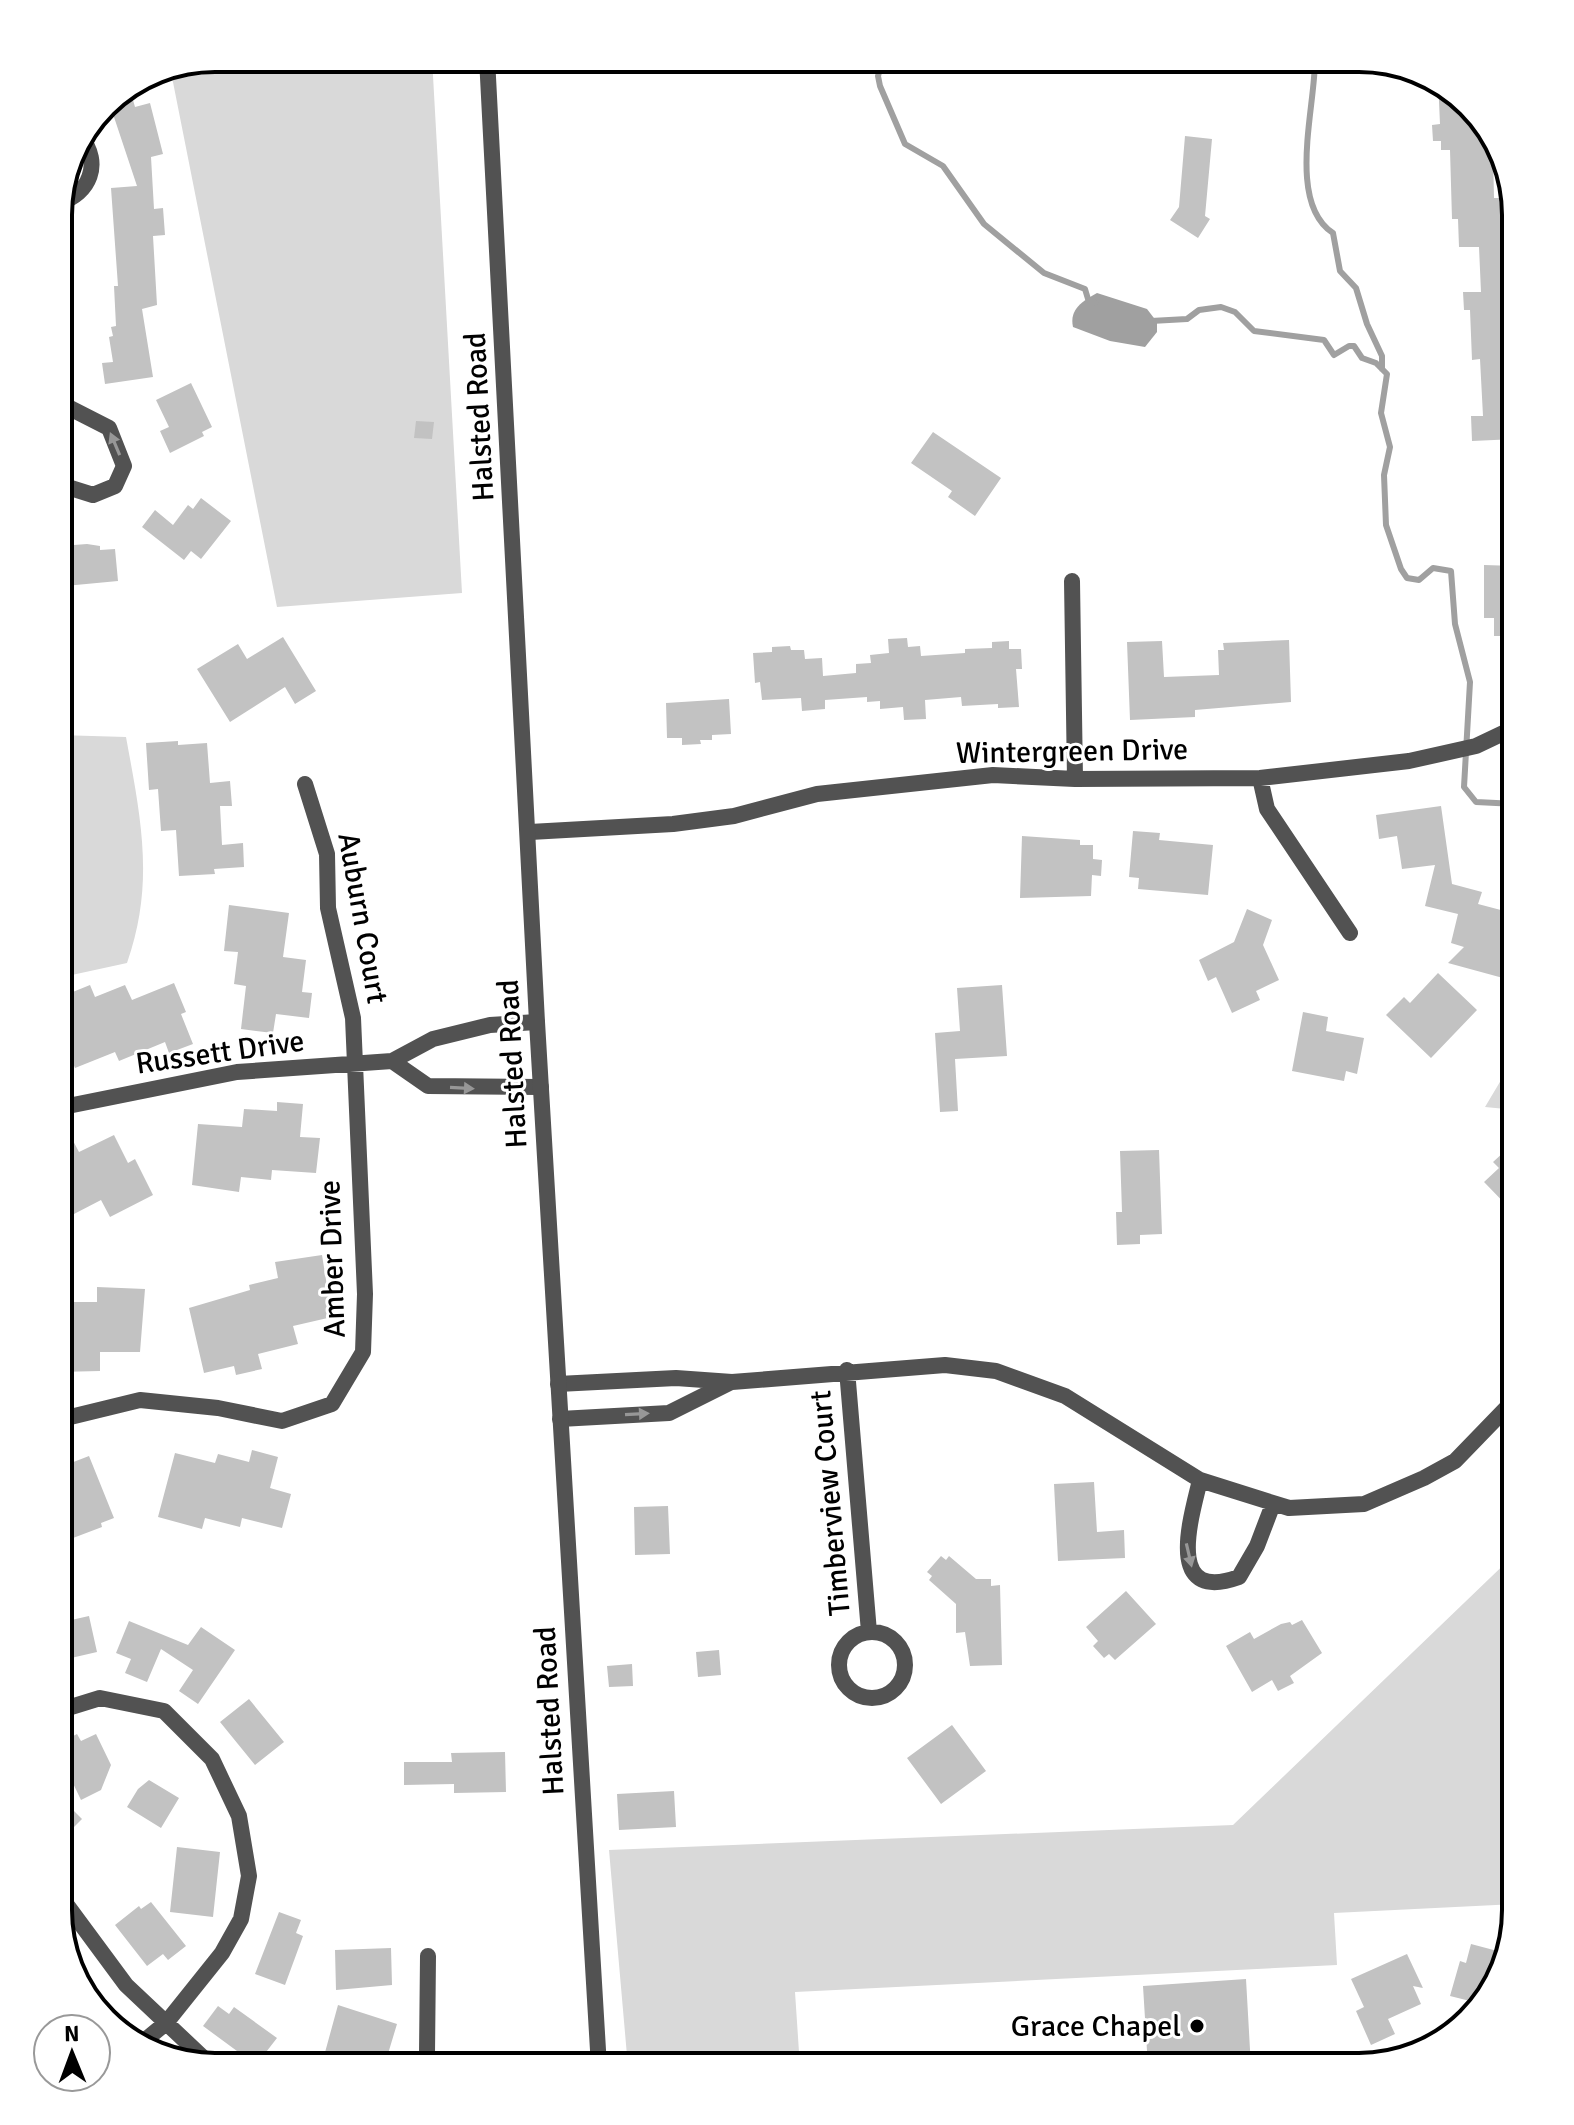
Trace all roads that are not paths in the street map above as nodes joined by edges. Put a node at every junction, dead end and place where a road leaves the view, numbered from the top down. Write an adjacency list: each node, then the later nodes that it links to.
1 (488, 72): 11 (street, Halsted Road)
2 (89, 149): 3 (street)
3 (73, 197)
4 (72, 409): 5 (street, one-way to 4)
5 (72, 488)
6 (1072, 581): 9 (street)
7 (1502, 734): 8 (street, Wintergreen Drive)
8 (1260, 778): 9 (street, Wintergreen Drive); 12 (street)
9 (1075, 779): 11 (street, Wintergreen Drive)
10 (305, 784): 15 (street, Auburn Court)
11 (530, 832): 13 (street, Halsted Road)
12 (1350, 933)
13 (537, 1022): 14 (street, Russett Drive); 16 (street, Halsted Road)
14 (392, 1061): 15 (street, Russett Drive); 16 (street, one-way to 16)
15 (354, 1064): 17 (street, Russett Drive); 22 (street, Amber Drive)
16 (541, 1087): 20 (street, Halsted Road)
17 (72, 1105)
18 (847, 1370): 19 (street); 24 (street); 26 (street, Timberview Court)
19 (732, 1382): 20 (street); 23 (street, one-way to 19)
20 (558, 1384): 23 (street, Halsted Road)
21 (1502, 1412): 25 (street)
22 (72, 1417)
23 (560, 1419): 34 (street, Halsted Road)
24 (1200, 1480): 25 (street); 25 (street, one-way to 25)
25 (1273, 1504)
26 (869, 1632): 26 (street, Timberview Court)
27 (72, 1707): 30 (street)
28 (72, 1907): 30 (street)
29 (428, 1956): 33 (street)
30 (166, 2023): 31 (street); 32 (street)
31 (149, 2037)
32 (197, 2052)
33 (427, 2053)
34 (598, 2053)

